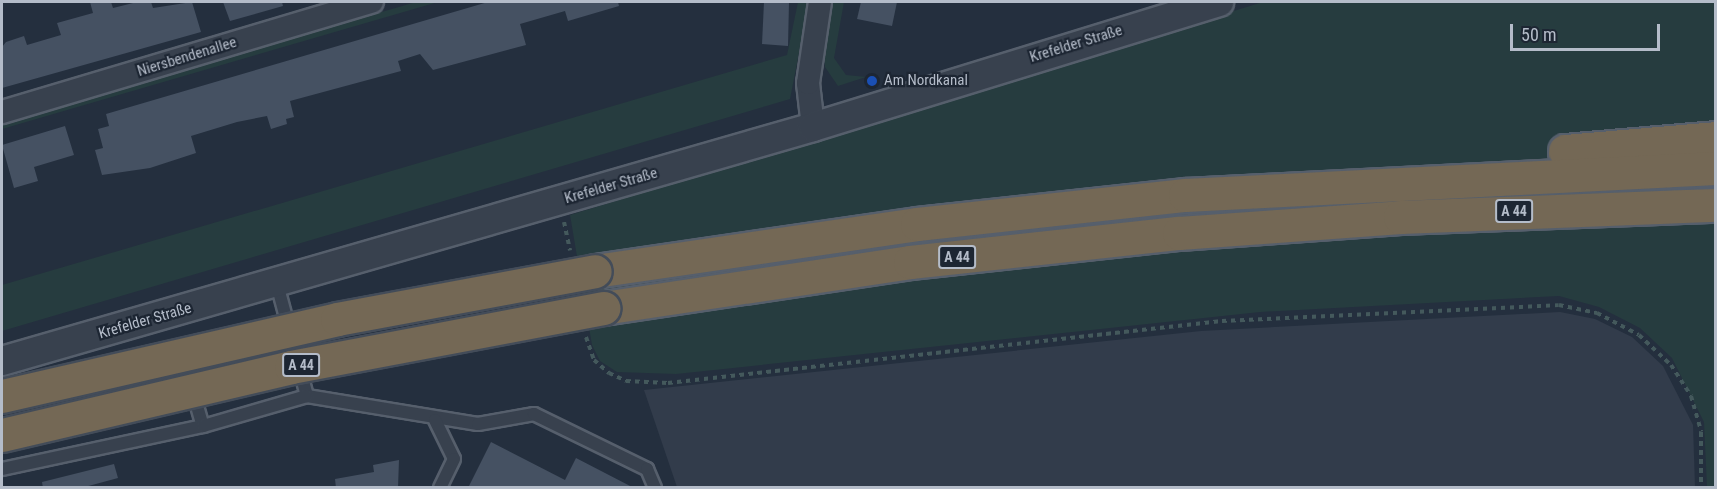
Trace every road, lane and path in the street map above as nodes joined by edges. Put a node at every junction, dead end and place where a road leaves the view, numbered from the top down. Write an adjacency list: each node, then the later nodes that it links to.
1 (372, 2): 4 (street, Niersbendenallee)
2 (820, 2): 5 (street)
3 (1219, 2): 5 (street, Krefelder Straße)
4 (2, 112)
5 (813, 127): 9 (street, Krefelder Straße)
6 (1716, 138): 8 (highway)
7 (1716, 168): 8 (highway)
8 (1417, 179): 11 (highway)
9 (560, 201): 11 (path); 12 (street, Krefelder Straße)
10 (1716, 205): 13 (highway, A 44)
11 (583, 265): 15 (highway, bridge)
12 (277, 284): 14 (street, Krefelder Straße); 16 (lane)
13 (594, 318): 20 (highway, A 44, bridge); 24 (path)
14 (2, 361)
15 (2, 396)
16 (307, 396): 17 (lane); 19 (lane)
17 (435, 420): 22 (lane); 23 (lane)
18 (2, 422): 19 (lane)
19 (203, 426): 21 (lane)
20 (2, 435)
21 (2, 469)
22 (440, 488)
23 (655, 488)
24 (1701, 488)

